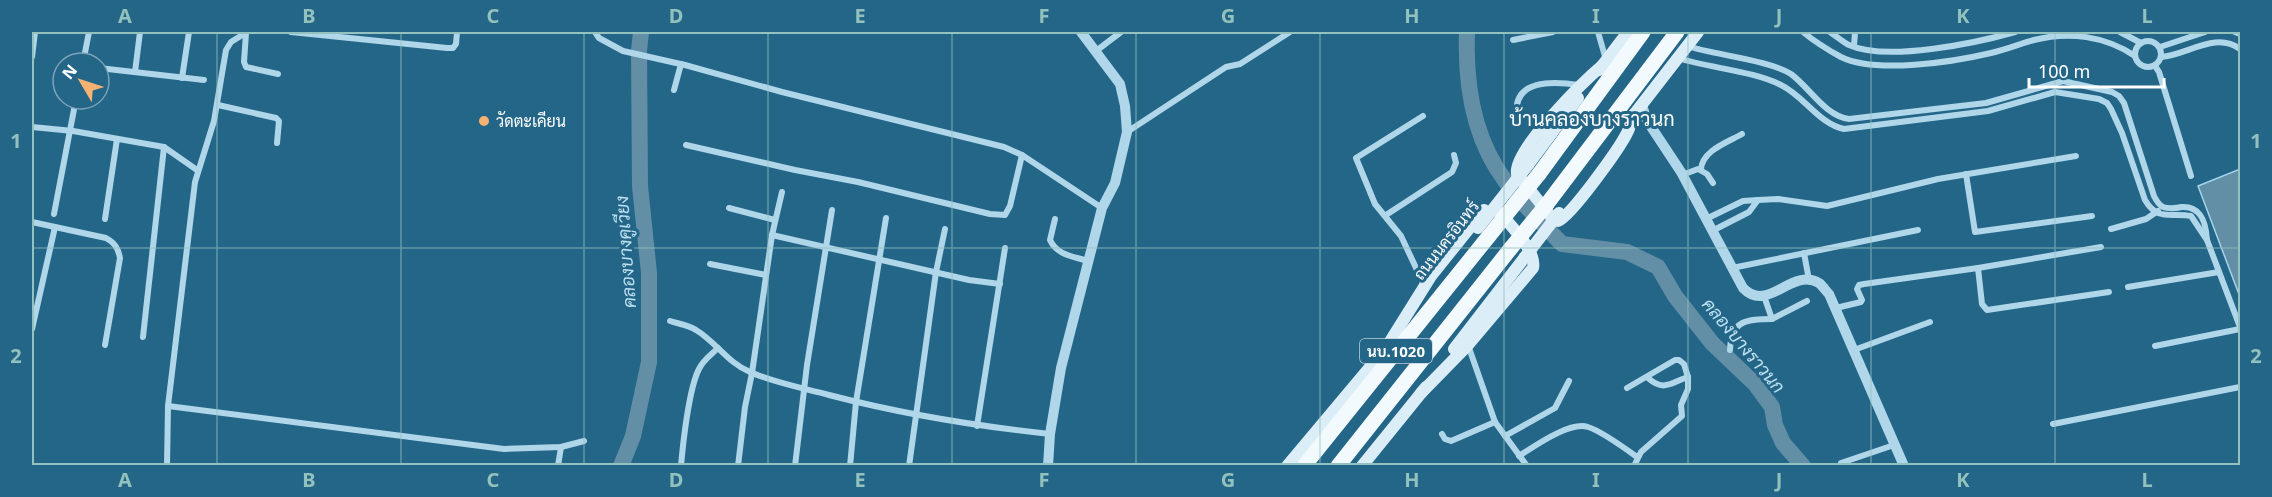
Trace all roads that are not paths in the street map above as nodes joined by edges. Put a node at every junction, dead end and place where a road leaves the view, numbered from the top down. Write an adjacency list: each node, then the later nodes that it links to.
1 (35, 32): 40 (street)
2 (88, 32): 36 (street)
3 (140, 32): 49 (street)
4 (189, 32): 52 (street)
5 (246, 32): 50 (street); 59 (street)
6 (291, 32): 29 (street)
7 (396, 32): 29 (street)
8 (457, 32): 29 (street)
9 (595, 32): 44 (street)
10 (1081, 32): 37 (street)
11 (1121, 32): 37 (street)
12 (1290, 32): 69 (street)
13 (1553, 32): 28 (street)
14 (1598, 32): 43 (street)
15 (1628, 32): 43 (main road, ถนนนครอินทร์ / นบ.1020)
16 (1643, 32): 79 (main road, ถนนนครอินทร์ / นบ.1020)
17 (1677, 32): 91 (main road, นบ.1020)
18 (1698, 32): 32 (main road, นบ.1020)
19 (1803, 32): 31 (street)
20 (1830, 32): 31 (street); 33 (street)
21 (1855, 32): 33 (street)
22 (2014, 32): 38 (street)
23 (2120, 32): 30 (street)
24 (2205, 32): 34 (street)
25 (2235, 32): 27 (street)
26 (2059, 34): 39 (street); 46 (street)
27 (2241, 34)
28 (1513, 40)
29 (396, 41)
30 (2142, 43): 34 (street); 39 (street)
31 (1820, 44): 46 (street)
32 (1687, 45): 42 (main road, นบ.1020); 45 (street)
33 (1854, 46): 38 (street)
34 (2160, 47): 41 (street)
35 (2241, 49): 41 (street)
36 (85, 51)
37 (1096, 51): 69 (street)
38 (1903, 51): 46 (street)
39 (2135, 56): 47 (street)
40 (32, 57)
41 (2161, 57): 47 (street)
42 (1678, 58): 51 (street); 57 (main road, นบ.1020)
43 (1605, 62): 54 (main road); 79 (main road, ถนนนครอินทร์ / นบ.1020)
44 (681, 64): 55 (street); 76 (street)
45 (1762, 64): 51 (street); 64 (street)
46 (1904, 65)
47 (2155, 66): 84 (street)
48 (111, 69): 49 (street)
49 (135, 72): 52 (street)
50 (278, 74)
51 (1758, 77): 66 (street)
52 (182, 78): 53 (street)
53 (204, 80)
54 (1579, 86): 61 (main road); 63 (street)
55 (674, 90)
56 (2014, 96): 58 (street); 64 (street); 68 (street)
57 (1642, 104): 61 (main road, นบ.1020); 83 (street)
58 (2016, 104): 66 (street); 70 (street)
59 (218, 105): 73 (street); 80 (street)
60 (74, 111): 67 (street)
61 (1633, 115): 91 (main road, นบ.1020)
62 (1424, 116): 95 (street)
63 (1517, 116)
64 (1864, 119): 66 (street)
65 (32, 127): 67 (street)
66 (1865, 127)
67 (70, 130): 72 (street); 94 (street)
68 (2133, 131): 70 (street); 88 (street)
69 (1127, 132): 90 (street)
70 (2122, 133): 93 (street)
71 (1742, 134): 81 (street)
72 (117, 139): 75 (street); 98 (street)
73 (277, 143)
74 (686, 145): 76 (street)
75 (164, 147): 80 (street); 136 (street)
76 (1022, 155): 90 (street)
77 (1454, 155): 95 (street)
78 (2076, 156): 82 (street)
79 (1533, 169): 108 (main road, ถนนนครอินทร์ / นบ.1020, bridge)
80 (197, 170): 153 (street)
81 (1701, 170): 83 (street); 85 (street)
82 (1966, 174): 87 (street); 96 (street)
83 (1682, 175): 100 (street)
84 (2191, 176)
85 (1713, 183)
86 (782, 192): 101 (street)
87 (1758, 200): 100 (street); 107 (street)
88 (2163, 207): 93 (street); 110 (street)
89 (729, 208): 101 (street)
90 (1102, 208): 116 (street)
91 (1553, 208): 151 (main road, นบ.1020, bridge); 177 (main road, นบ.1020, bridge)
92 (832, 210): 111 (street)
93 (2156, 213): 104 (street); 110 (street)
94 (54, 214)
95 (1386, 215): 125 (street)
96 (2092, 216)
97 (886, 218): 115 (street)
98 (105, 219)
99 (1055, 219): 116 (street)
100 (1706, 219): 107 (street)
101 (775, 220): 109 (street)
102 (32, 222): 103 (street)
103 (55, 227): 134 (street); 137 (street)
104 (2111, 229)
105 (945, 230): 120 (street)
106 (1918, 230): 114 (street)
107 (1712, 231): 118 (street)
108 (1484, 232): 141 (main road, ถนนนครอินทร์ / นบ.1020); 176 (main road, ถนนนครอินทร์ / นบ.1020)
109 (772, 235): 111 (street); 122 (street)
110 (2207, 240): 121 (street)
111 (825, 246): 115 (street); 149 (street)
112 (2101, 247): 119 (street)
113 (1005, 248): 124 (street)
114 (1804, 253): 118 (street); 123 (street)
115 (879, 258): 120 (street); 152 (street)
116 (1088, 261): 158 (street)
117 (710, 264): 122 (street)
118 (1732, 268): 128 (street)
119 (1978, 268): 127 (street); 130 (street)
120 (936, 272): 124 (street); 154 (street)
121 (2219, 272): 126 (street); 135 (street)
122 (766, 275): 144 (street)
123 (1809, 281): 128 (street); 130 (street)
124 (1000, 284): 157 (street)
125 (1425, 287): 138 (main road); 141 (main road)
126 (2128, 287)
127 (2109, 292)
128 (1764, 296): 131 (street)
129 (1807, 301): 131 (street)
130 (1836, 308): 143 (street)
131 (1772, 319): 142 (street)
132 (670, 321): 140 (street)
133 (1930, 322): 143 (street)
134 (32, 328)
135 (2241, 328): 139 (street)
136 (143, 337)
137 (105, 345)
138 (1468, 345): 151 (main road); 155 (street)
139 (2155, 346)
140 (718, 348): 144 (street); 169 (street)
141 (1386, 348): 175 (main road, ถนนนครอินทร์ / นบ.1020)
142 (1730, 350)
143 (1854, 350): 162 (street)
144 (752, 373): 149 (street); 170 (street)
145 (1688, 377): 146 (street); 146 (street); 165 (street)
146 (1648, 378): 150 (street)
147 (1569, 381): 160 (street)
148 (2241, 387): 156 (street)
149 (804, 388): 152 (street); 171 (street)
150 (1627, 388)
151 (1421, 393): 178 (main road, นบ.1020)
152 (856, 402): 154 (street); 172 (street)
153 (168, 406): 163 (street); 167 (street)
154 (915, 415): 157 (street); 173 (street)
155 (1495, 422): 159 (street); 160 (street)
156 (2053, 424)
157 (977, 426): 158 (street)
158 (1050, 434): 174 (street)
159 (1442, 434)
160 (1505, 436): 164 (street)
161 (584, 441): 163 (street)
162 (1894, 445): 166 (street); 181 (street)
163 (561, 447): 168 (street)
164 (1519, 456): 165 (street); 179 (street)
165 (1637, 457): 180 (street)
166 (1841, 462)
167 (167, 465)
168 (558, 465)
169 (681, 465)
170 (738, 465)
171 (795, 465)
172 (850, 465)
173 (909, 465)
174 (1048, 465)
175 (1287, 465)
176 (1304, 465)
177 (1338, 465)
178 (1362, 465)
179 (1527, 465)
180 (1634, 465)
181 (1904, 465)

